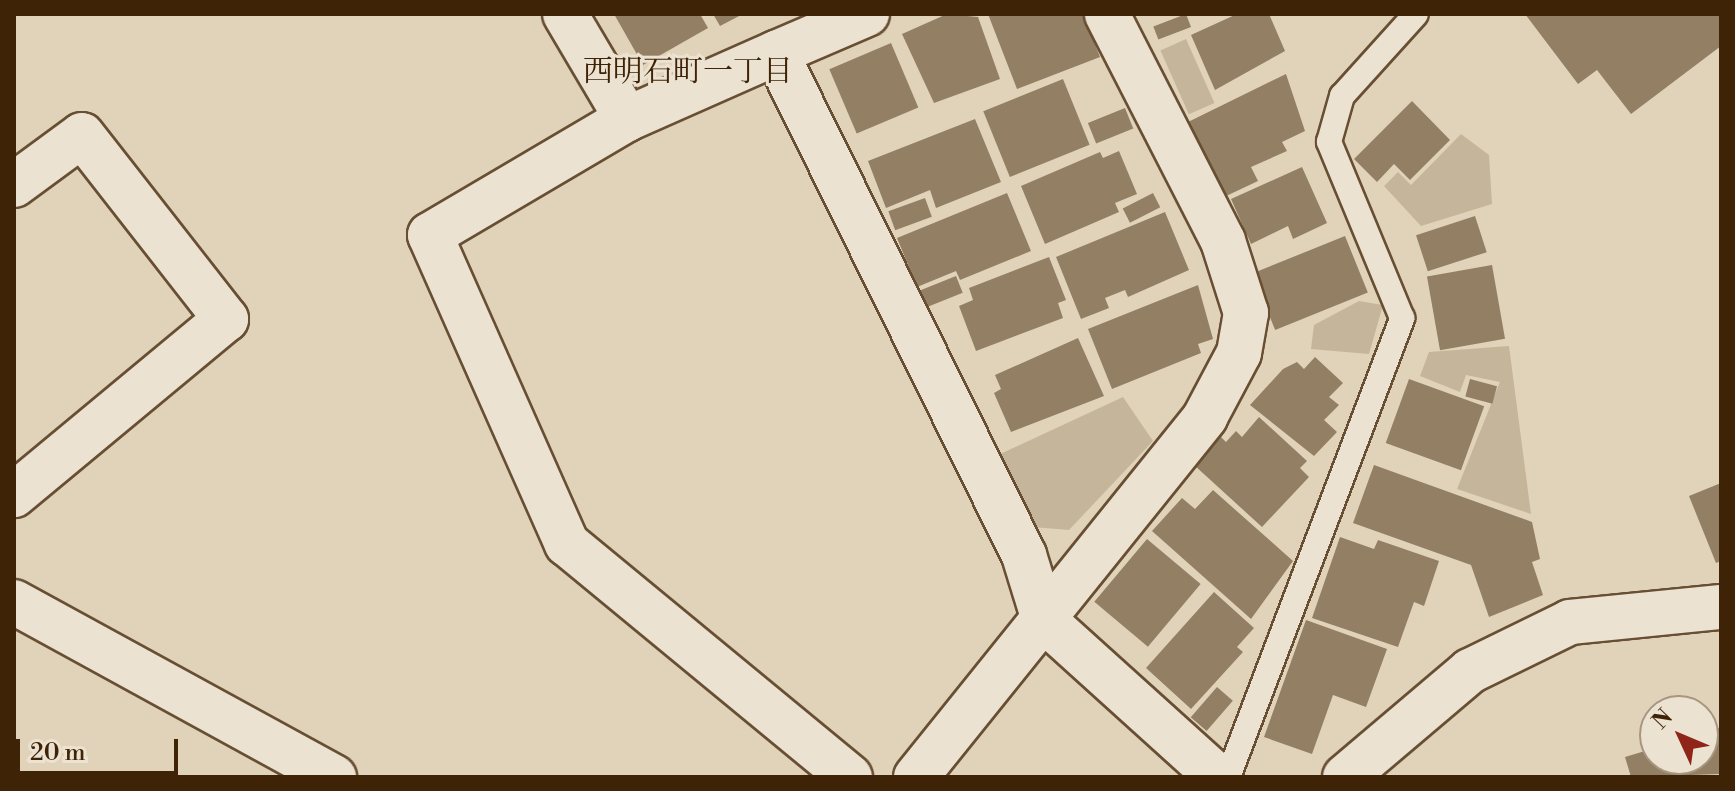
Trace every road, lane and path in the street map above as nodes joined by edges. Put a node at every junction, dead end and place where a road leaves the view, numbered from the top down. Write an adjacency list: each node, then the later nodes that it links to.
1 (565, 14): 6 (street)
2 (867, 14): 5 (street)
3 (1107, 14): 11 (street)
4 (1416, 14): 16 (lane)
5 (776, 53): 6 (street); 11 (street)
6 (627, 119): 13 (street)
7 (14, 185): 8 (street)
8 (14, 495)
9 (1721, 607): 17 (street)
10 (16, 609): 12 (street)
11 (1044, 620): 14 (street); 15 (street)
12 (334, 777)
13 (850, 777)
14 (916, 777)
15 (1218, 777)
16 (1228, 777)
17 (1345, 777)

